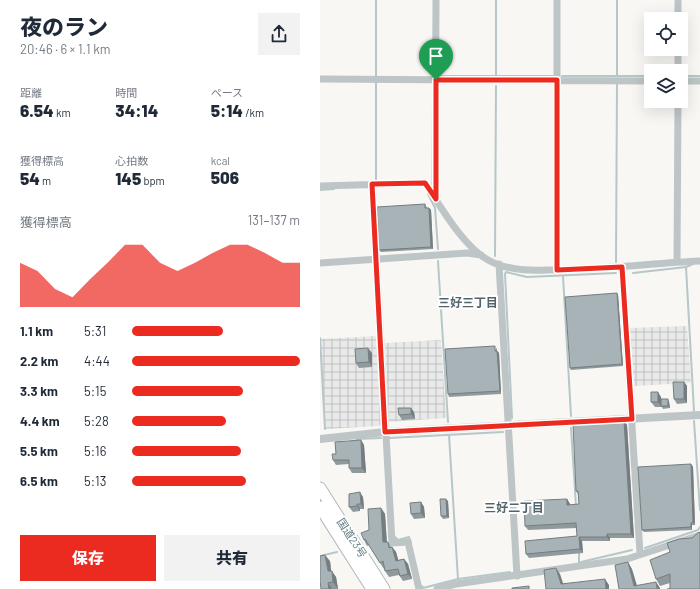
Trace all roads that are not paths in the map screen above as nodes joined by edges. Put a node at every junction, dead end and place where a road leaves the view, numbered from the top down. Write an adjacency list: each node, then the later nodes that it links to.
1 (436, 0): 6 (street)
2 (557, 0): 7 (street)
3 (678, 0): 4 (street)
4 (678, 12)
5 (320, 79): 6 (street)
6 (436, 80): 7 (street); 14 (street)
7 (557, 80): 8 (street); 22 (street)
8 (644, 81)
9 (688, 81): 10 (street)
10 (700, 81)
11 (678, 108): 18 (street)
12 (372, 184): 13 (street); 14 (street); 16 (street)
13 (320, 186)
14 (436, 199): 15 (street)
15 (481, 256): 16 (street); 20 (street)
16 (376, 259): 19 (street); 26 (street)
17 (700, 261): 18 (street)
18 (677, 262): 21 (street)
19 (320, 263)
20 (499, 264): 22 (street); 25 (street)
21 (622, 267): 22 (street); 24 (street)
22 (557, 270)
23 (700, 415): 24 (street)
24 (632, 419): 25 (street); 31 (street)
25 (508, 425): 26 (street); 32 (street)
26 (385, 432): 27 (street); 35 (street)
27 (320, 439)
28 (320, 488): 34 (highway, 国道23号)
29 (320, 507): 33 (highway, 国道23号)
30 (700, 535): 31 (street)
31 (640, 553): 32 (street)
32 (517, 576): 36 (street)
33 (372, 589)
34 (384, 589)
35 (419, 589)
36 (437, 589)

